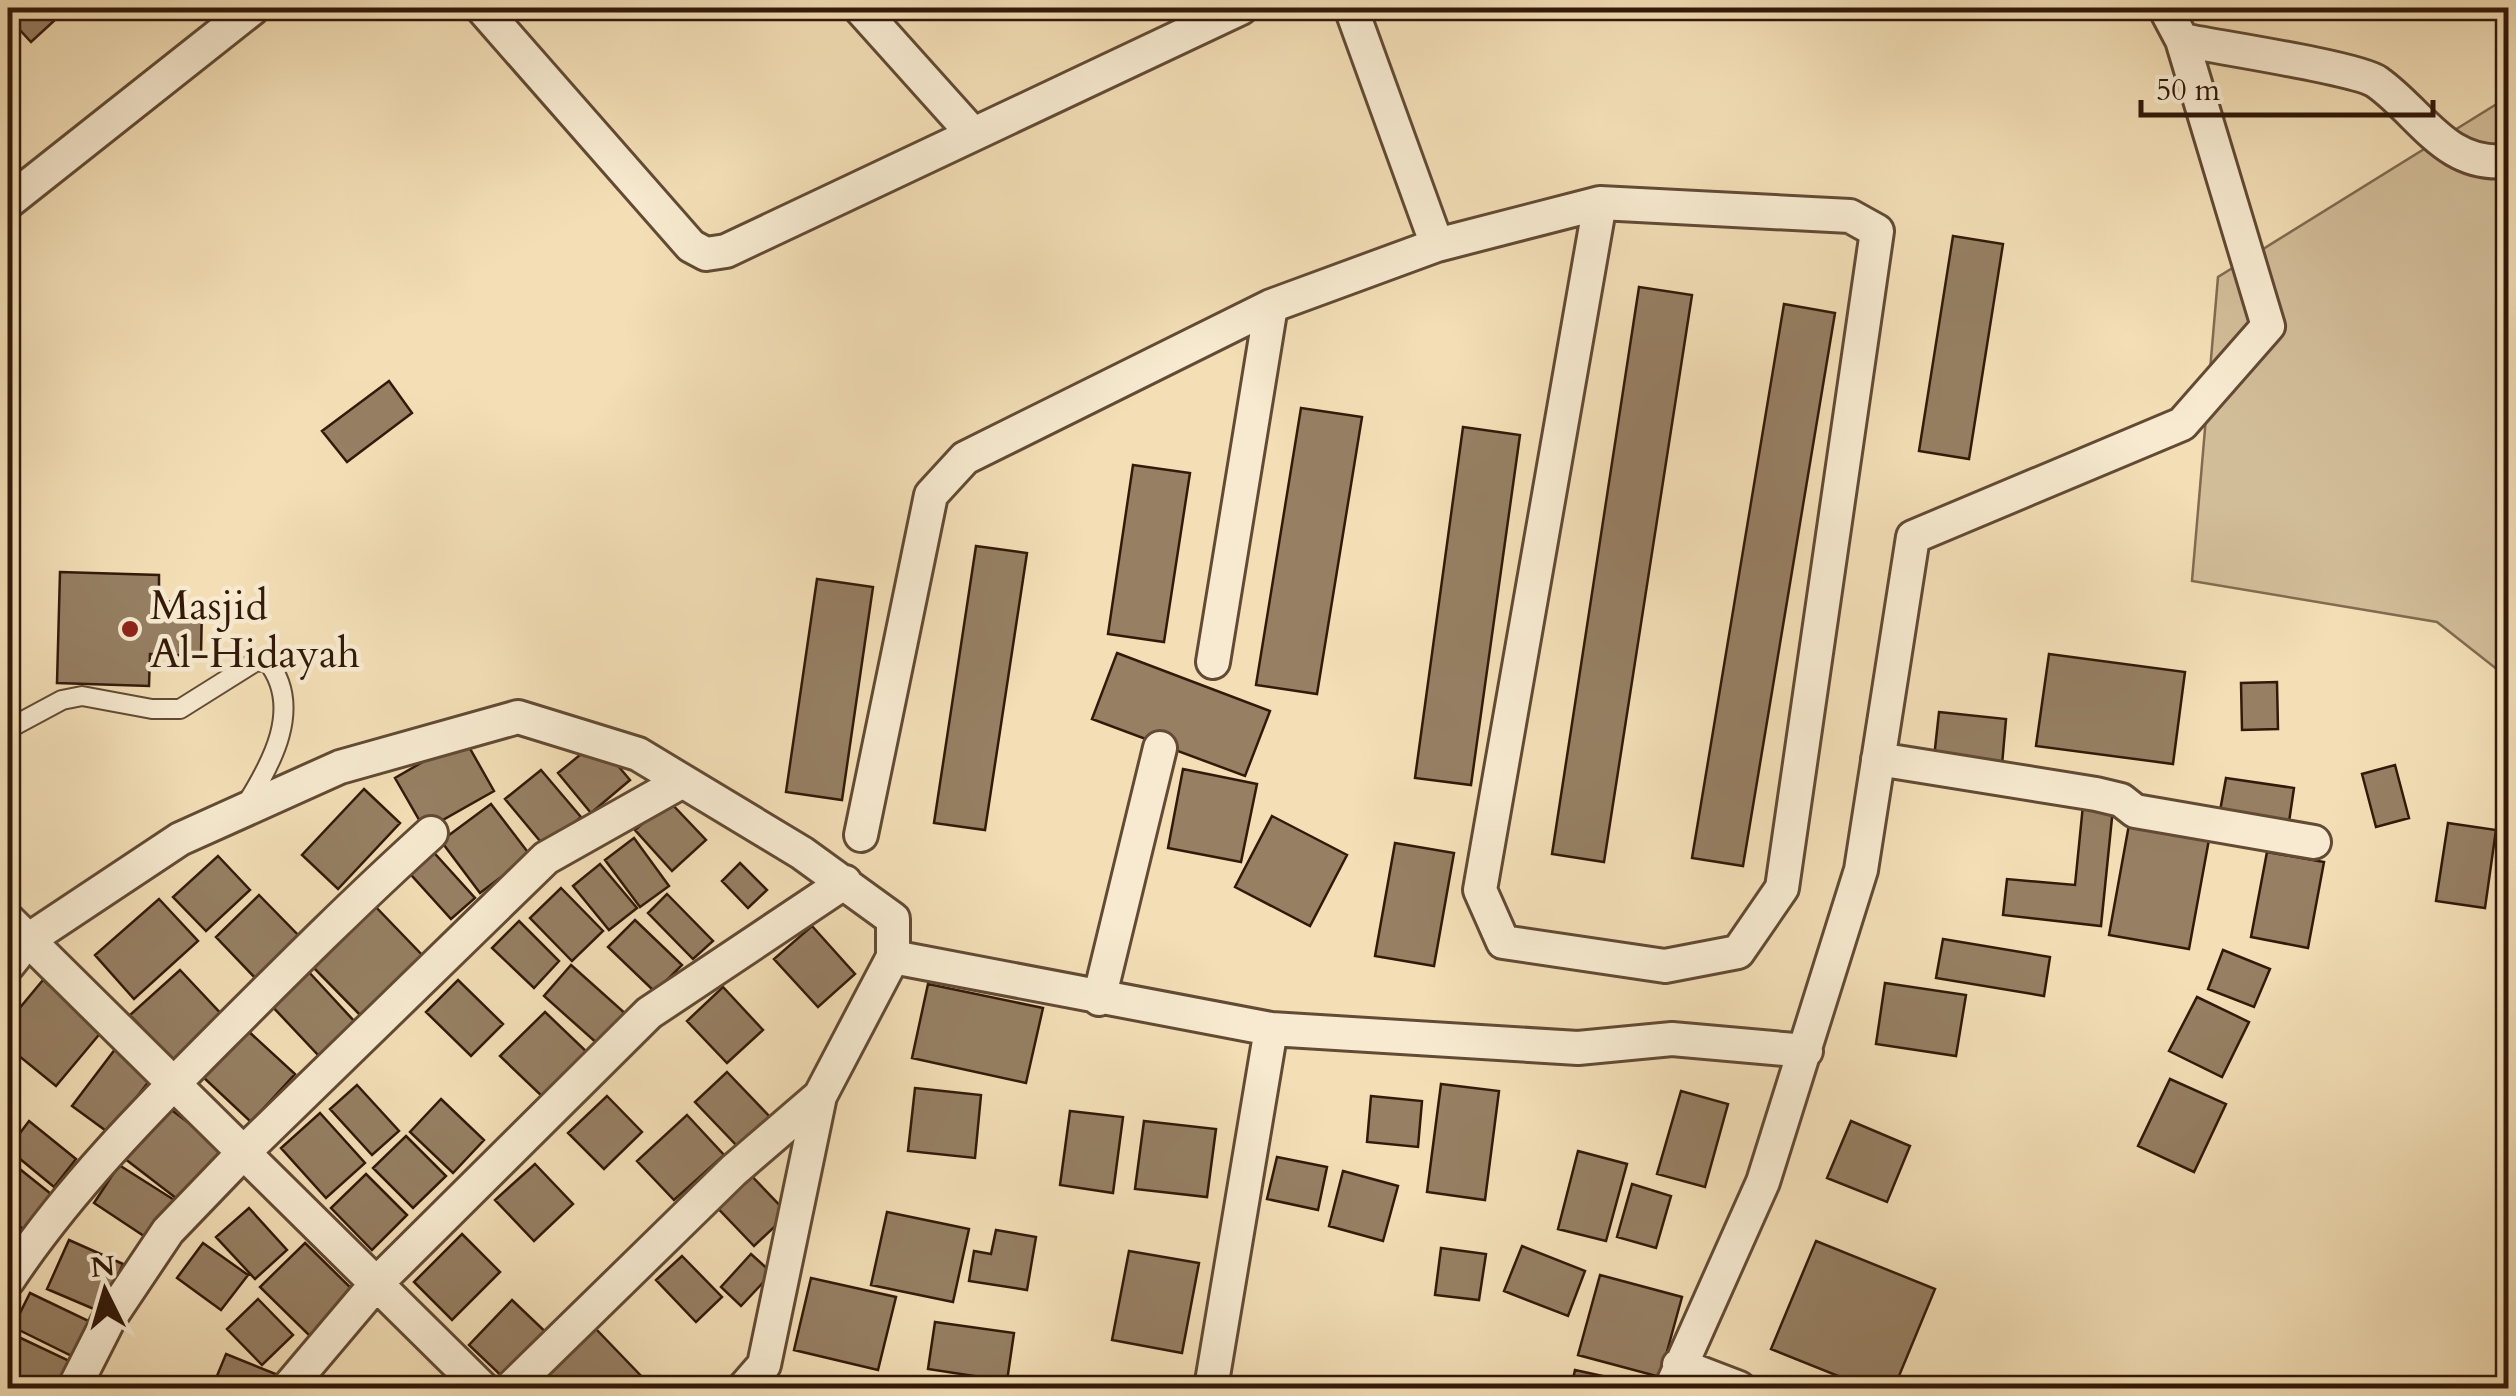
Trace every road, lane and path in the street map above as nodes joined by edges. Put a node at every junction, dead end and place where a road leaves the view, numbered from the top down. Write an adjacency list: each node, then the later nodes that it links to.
1 (254, 8): 10 (street)
2 (482, 8): 8 (street)
3 (860, 8): 8 (street)
4 (1241, 8): 8 (street)
5 (1352, 8): 12 (street)
6 (2165, 8): 7 (street)
7 (2182, 40): 9 (street); 17 (street)
8 (973, 134)
9 (2508, 161)
10 (8, 202)
11 (1600, 204): 11 (street); 12 (street)
12 (1437, 245): 13 (street)
13 (1272, 306): 14 (street); 21 (street)
14 (1213, 662)
15 (8, 729): 19 (lane)
16 (1160, 748): 26 (street)
17 (1878, 758): 22 (street); 28 (street)
18 (680, 782): 19 (street); 23 (street); 31 (street)
19 (239, 815): 24 (street)
20 (431, 833): 29 (street)
21 (861, 834)
22 (2314, 842)
23 (844, 882): 25 (street); 33 (street)
24 (14, 942): 29 (street)
25 (894, 957): 26 (street); 30 (street)
26 (1099, 1000): 27 (street)
27 (1271, 1029): 28 (street); 40 (street)
28 (1806, 1051): 34 (street)
29 (174, 1084): 31 (street); 32 (street)
30 (820, 1096): 38 (street); 39 (street)
31 (243, 1153): 33 (street); 35 (street)
32 (8, 1280)
33 (376, 1284): 36 (street); 37 (street)
34 (1675, 1377): 41 (street)
35 (74, 1388)
36 (288, 1388)
37 (482, 1388)
38 (510, 1388)
39 (744, 1388)
40 (1211, 1388)
41 (1740, 1388)

